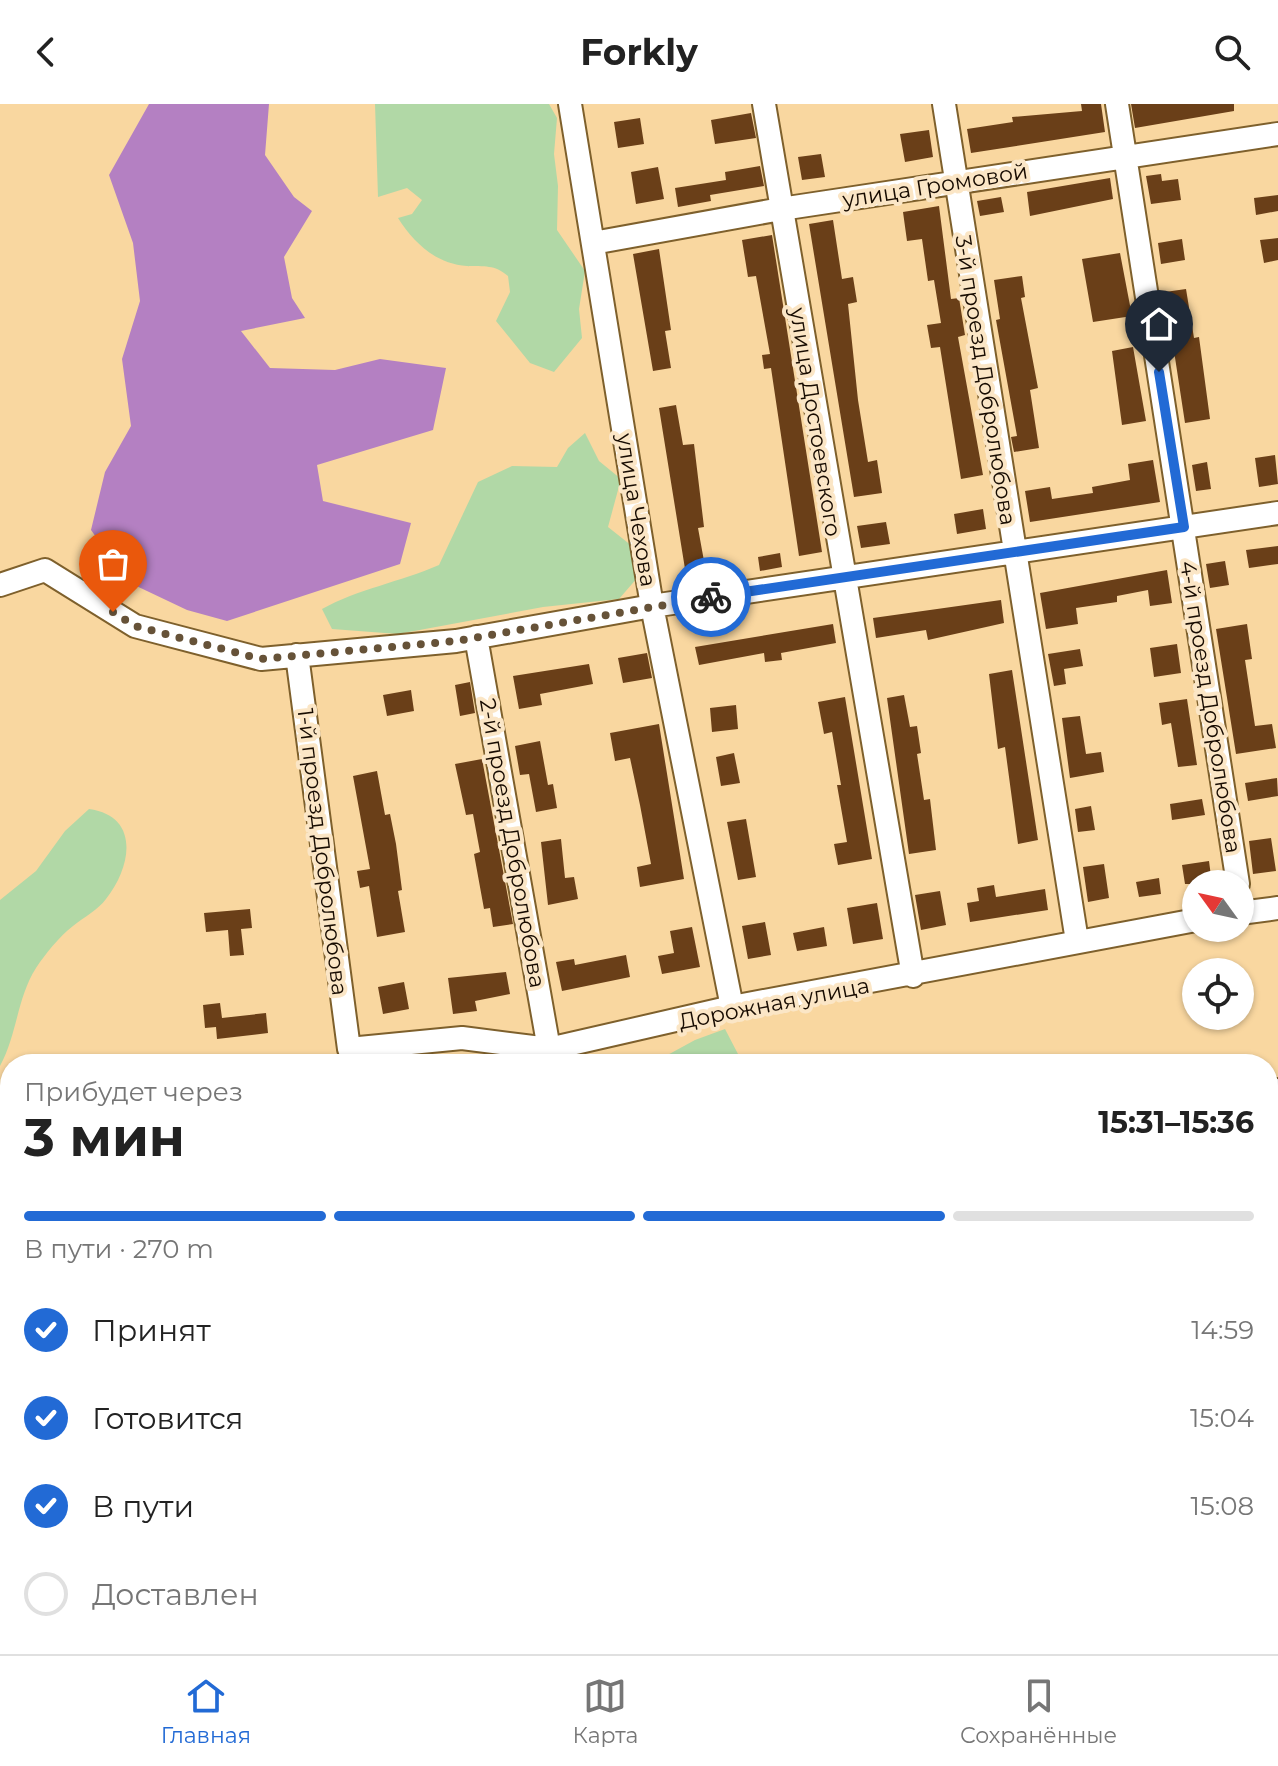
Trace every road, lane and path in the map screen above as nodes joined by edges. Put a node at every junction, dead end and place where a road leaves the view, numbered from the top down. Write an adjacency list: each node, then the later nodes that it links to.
1 (570, 104): 9 (street, улица Чехова)
2 (764, 104): 8 (street, улица Достоевского)
3 (944, 104): 7 (street, 3-й проезд Добролюбова)
4 (1117, 104): 6 (street, 4-й проезд Добролюбова)
5 (1278, 134): 6 (street, улица Громовой)
6 (1125, 155): 7 (street, улица Громовой); 11 (street, 4-й проезд Добролюбова)
7 (956, 182): 8 (street, улица Громовой); 12 (street, 3-й проезд Добролюбова)
8 (781, 209): 9 (street, улица Громовой); 13 (street, улица Достоевского)
9 (593, 243): 15 (street, улица Чехова)
10 (1278, 513): 11 (street)
11 (1184, 527): 12 (street); 18 (street, 4-й проезд Добролюбова)
12 (1013, 552): 13 (street); 22 (street, 3-й проезд Добролюбова)
13 (842, 578): 15 (street); 23 (street, улица Достоевского)
14 (0, 585): 17 (street)
15 (652, 606): 16 (street); 24 (street, улица Чехова)
16 (476, 637): 17 (street); 26 (street, 2-й проезд Добролюбова)
17 (297, 655): 25 (street, 1-й проезд Добролюбова)
18 (1236, 870)
19 (1254, 907): 20 (street)
20 (1278, 908)
21 (1182, 922): 22 (street, Дорожная улица)
22 (1077, 941): 23 (street, Дорожная улица)
23 (913, 976): 24 (street, Дорожная улица)
24 (732, 1007): 26 (street, Дорожная улица)
25 (349, 1049): 26 (street, Дорожная улица)
26 (549, 1049)

